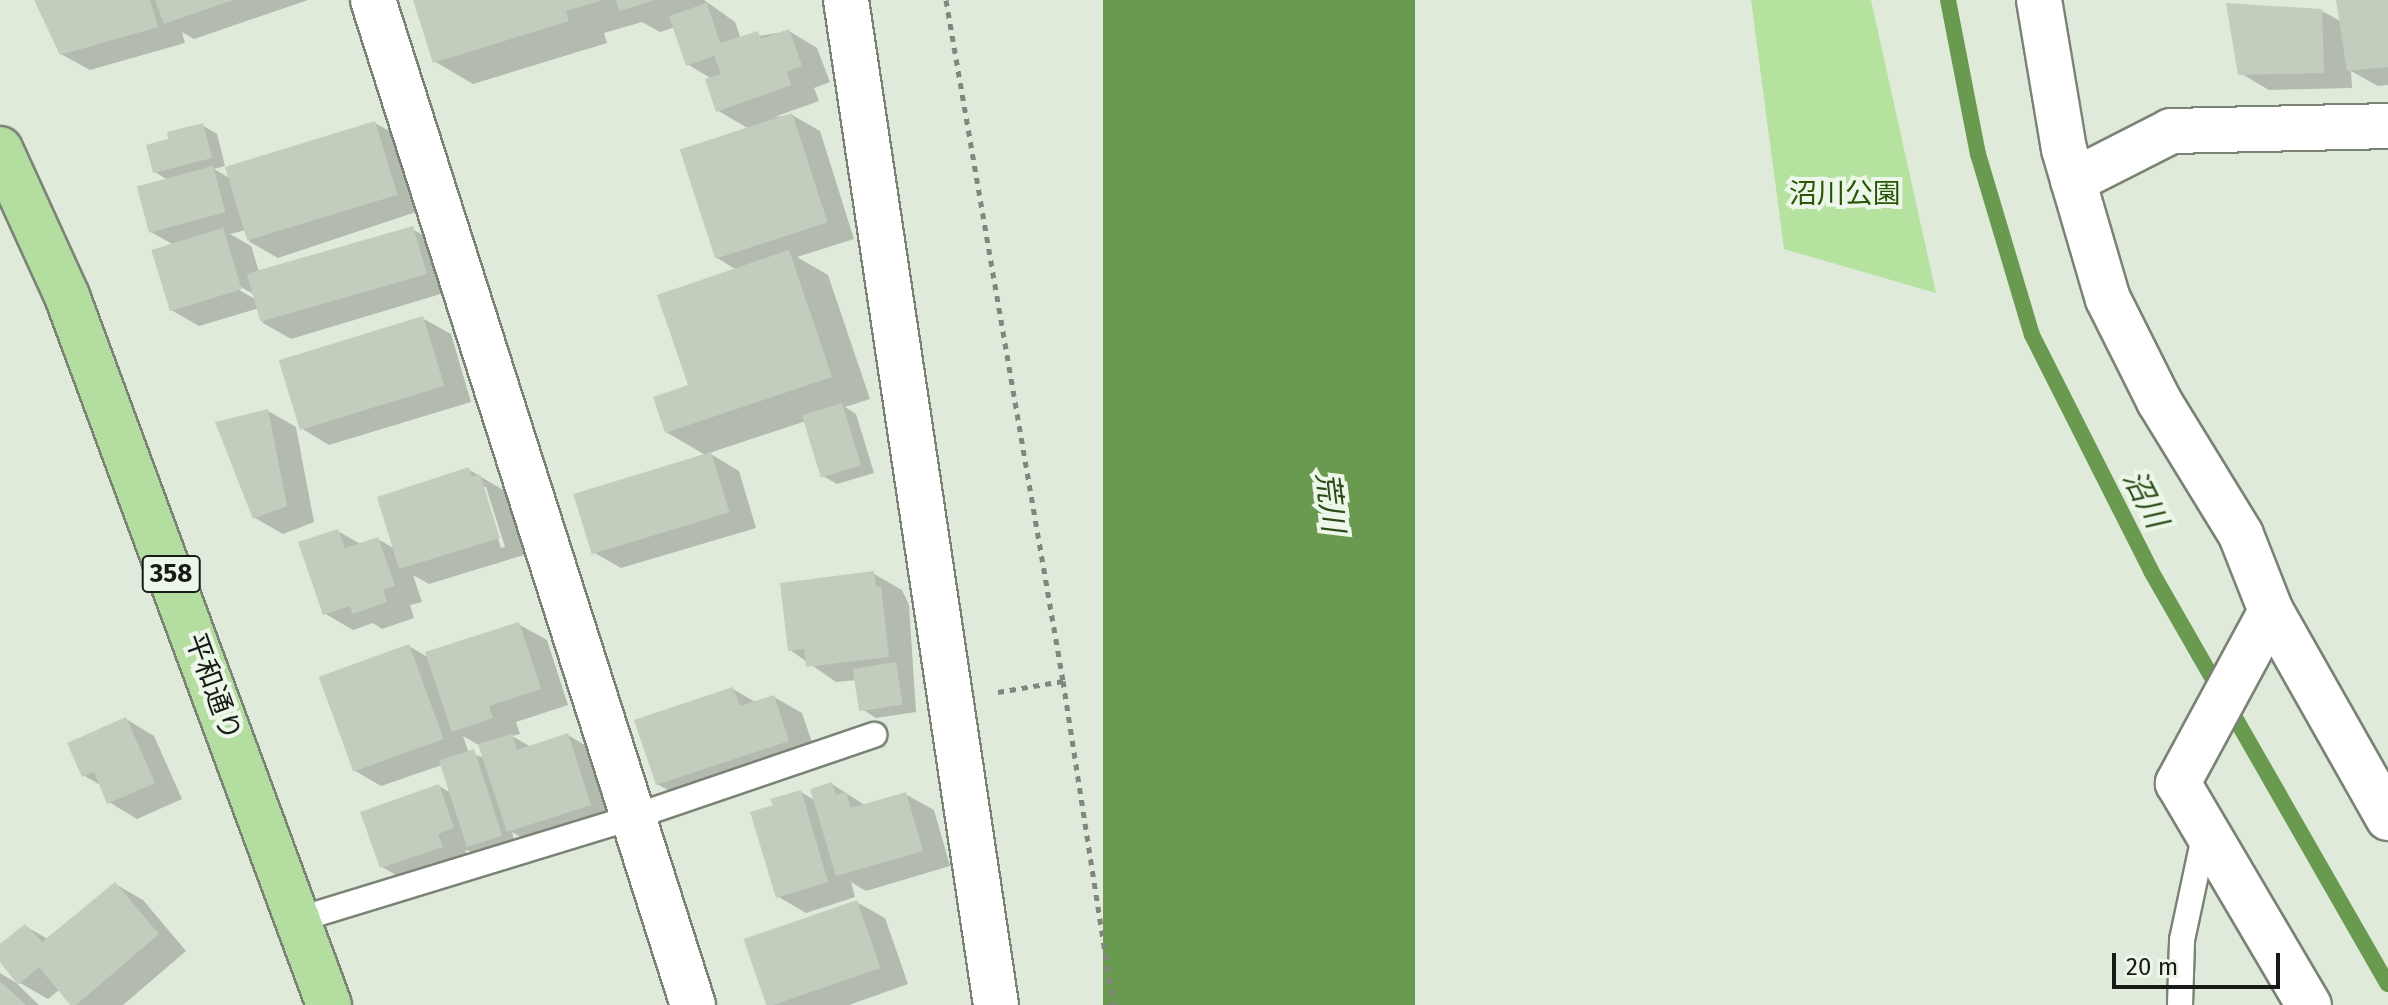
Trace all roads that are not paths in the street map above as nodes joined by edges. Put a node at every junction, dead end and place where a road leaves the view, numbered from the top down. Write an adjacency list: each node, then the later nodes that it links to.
1 (373, 0): 9 (street)
2 (846, 0): 15 (street)
3 (2039, 0): 6 (street)
4 (2388, 126): 6 (street)
5 (0, 149): 12 (highway, 平和通り / 358)
6 (2073, 181): 7 (street)
7 (2271, 611): 10 (street); 11 (street)
8 (874, 735): 9 (lane)
9 (633, 817): 12 (lane); 14 (street)
10 (2388, 818)
11 (2206, 830): 16 (lane); 17 (street)
12 (300, 919): 13 (highway, 平和通り / 358)
13 (329, 1005)
14 (693, 1005)
15 (996, 1005)
16 (2180, 1005)
17 (2309, 1005)

